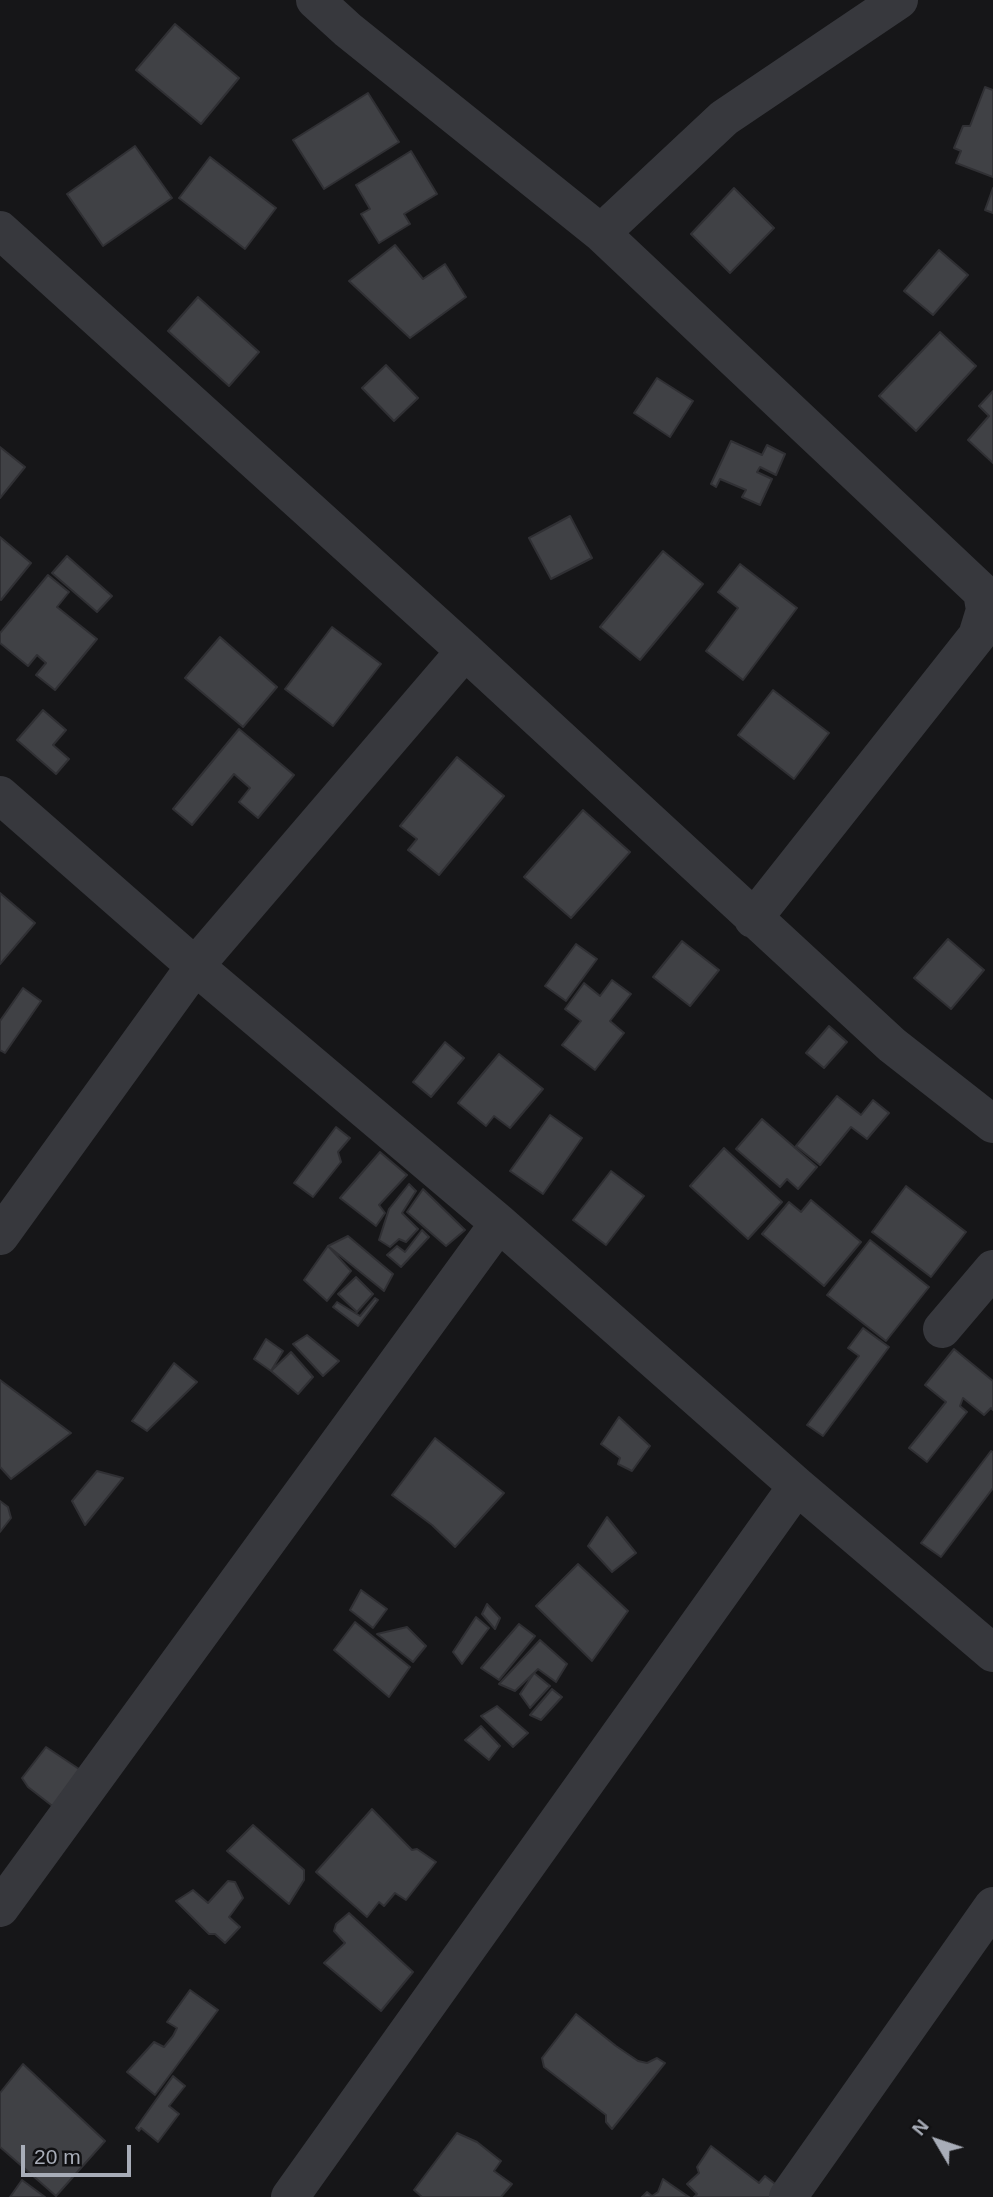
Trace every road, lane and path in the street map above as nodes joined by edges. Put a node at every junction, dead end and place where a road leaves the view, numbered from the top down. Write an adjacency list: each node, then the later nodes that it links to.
1 (315, 0): 4 (street)
2 (899, 0): 4 (street)
3 (0, 230): 5 (street)
4 (601, 233): 7 (street)
5 (466, 650): 7 (street); 8 (street)
6 (0, 795): 8 (street)
7 (753, 919): 9 (street)
8 (195, 966): 10 (street); 11 (street)
9 (993, 1124)
10 (499, 1223): 14 (street); 17 (street)
11 (1, 1234)
12 (993, 1269): 13 (street)
13 (942, 1329)
14 (797, 1486): 15 (street); 18 (street)
15 (993, 1653)
16 (993, 1906): 19 (street)
17 (0, 1908)
18 (290, 2197)
19 (788, 2197)

